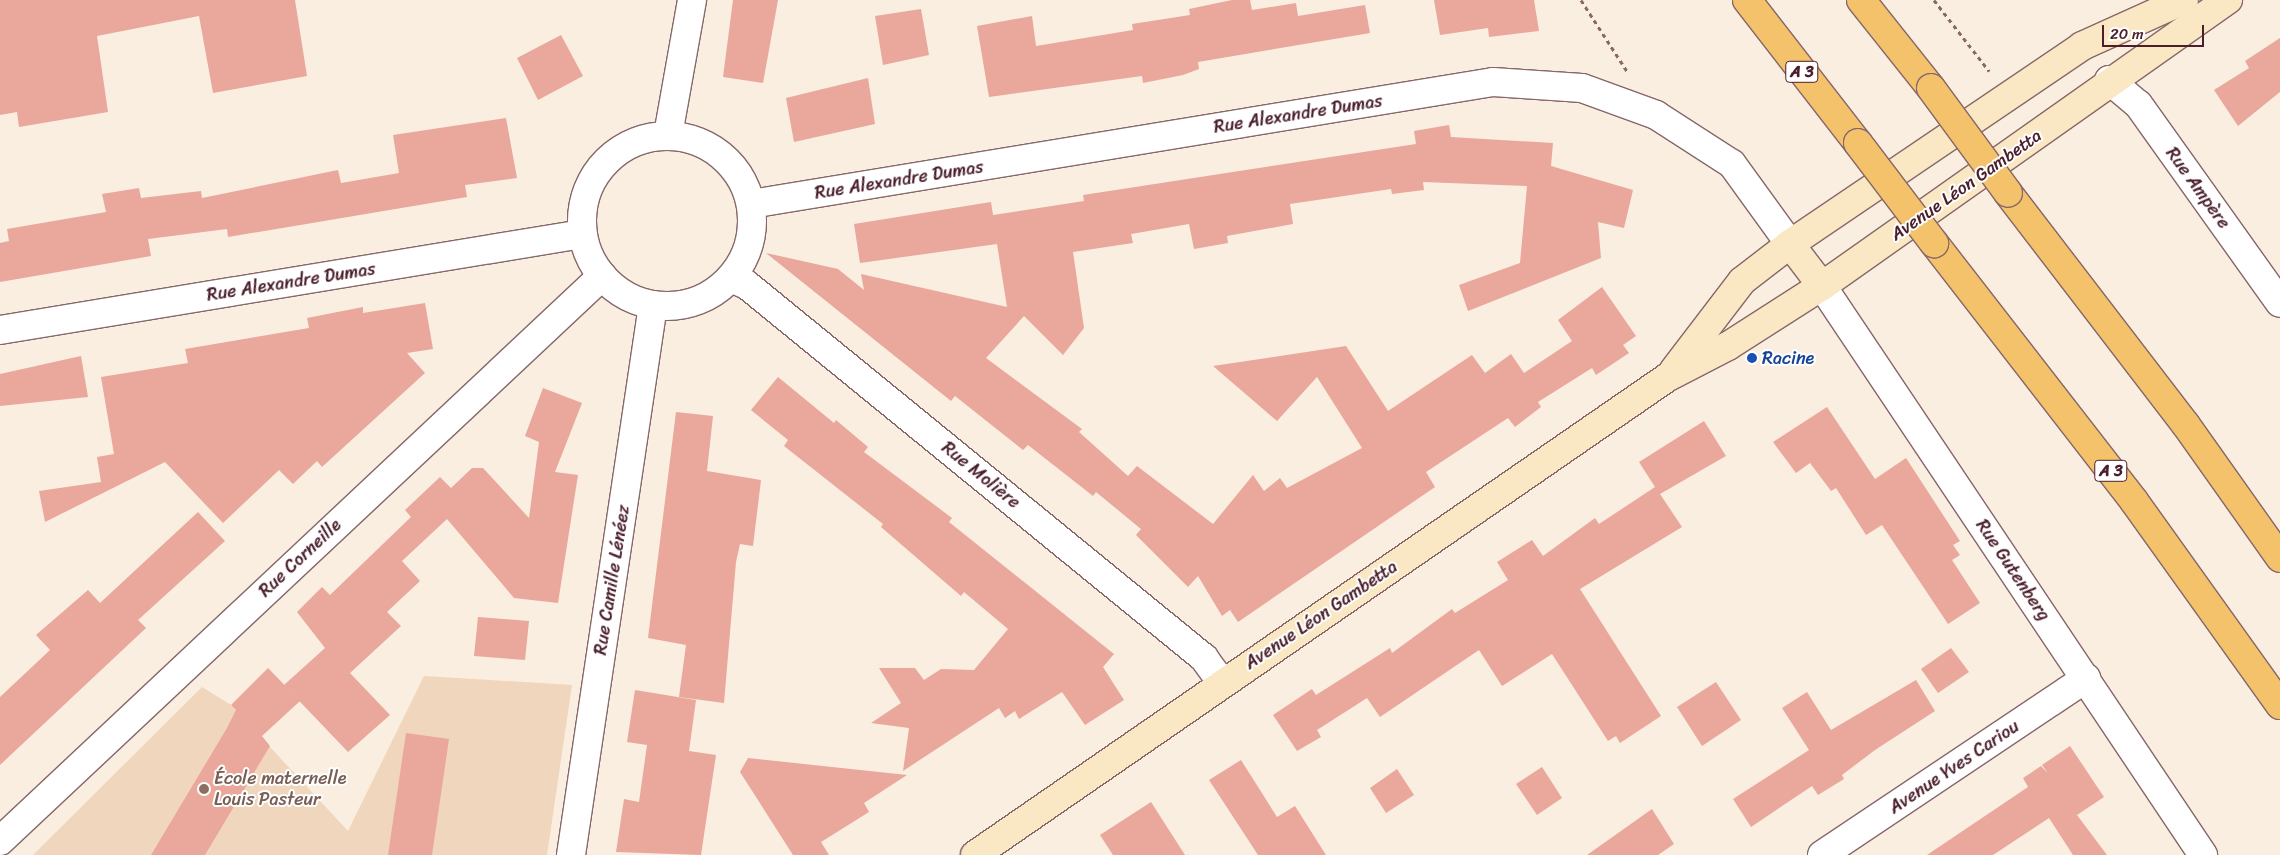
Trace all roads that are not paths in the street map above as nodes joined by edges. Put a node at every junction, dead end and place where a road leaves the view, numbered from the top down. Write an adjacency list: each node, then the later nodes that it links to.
1 (692, 0): 8 (street)
2 (1747, 0): 22 (highway, A 3, bridge)
3 (1861, 0): 19 (highway, bridge)
4 (2184, 0): 6 (street, Avenue Léon Gambetta)
5 (2228, 0): 7 (street, Avenue Léon Gambetta)
6 (2082, 46): 7 (street); 11 (street, Avenue Léon Gambetta)
7 (2109, 80): 14 (street, Avenue Léon Gambetta); 15 (street, Rue Ampère)
8 (668, 135): 9 (street); 10 (street)
9 (751, 204): 11 (street, Rue Alexandre Dumas); 13 (street)
10 (582, 234): 12 (street); 17 (street, Rue Alexandre Dumas)
11 (1790, 244): 14 (street); 18 (street, Avenue Léon Gambetta)
12 (602, 276): 16 (street); 23 (street, Rue Corneille)
13 (731, 278): 16 (street); 21 (street, Rue Molière)
14 (1822, 286): 18 (street, Avenue Léon Gambetta); 20 (street, Rue Gutenberg)
15 (2280, 303)
16 (653, 305): 24 (street, Rue Camille Lénéez)
17 (0, 330)
18 (1668, 377): 21 (street, Avenue Léon Gambetta)
19 (2280, 558)
20 (2086, 678): 26 (street, Avenue Yves Cariou); 27 (street, Rue Gutenberg)
21 (1222, 683): 25 (street, Avenue Léon Gambetta)
22 (2280, 705)
23 (0, 841)
24 (571, 855)
25 (974, 855)
26 (1822, 855)
27 (2203, 855)

